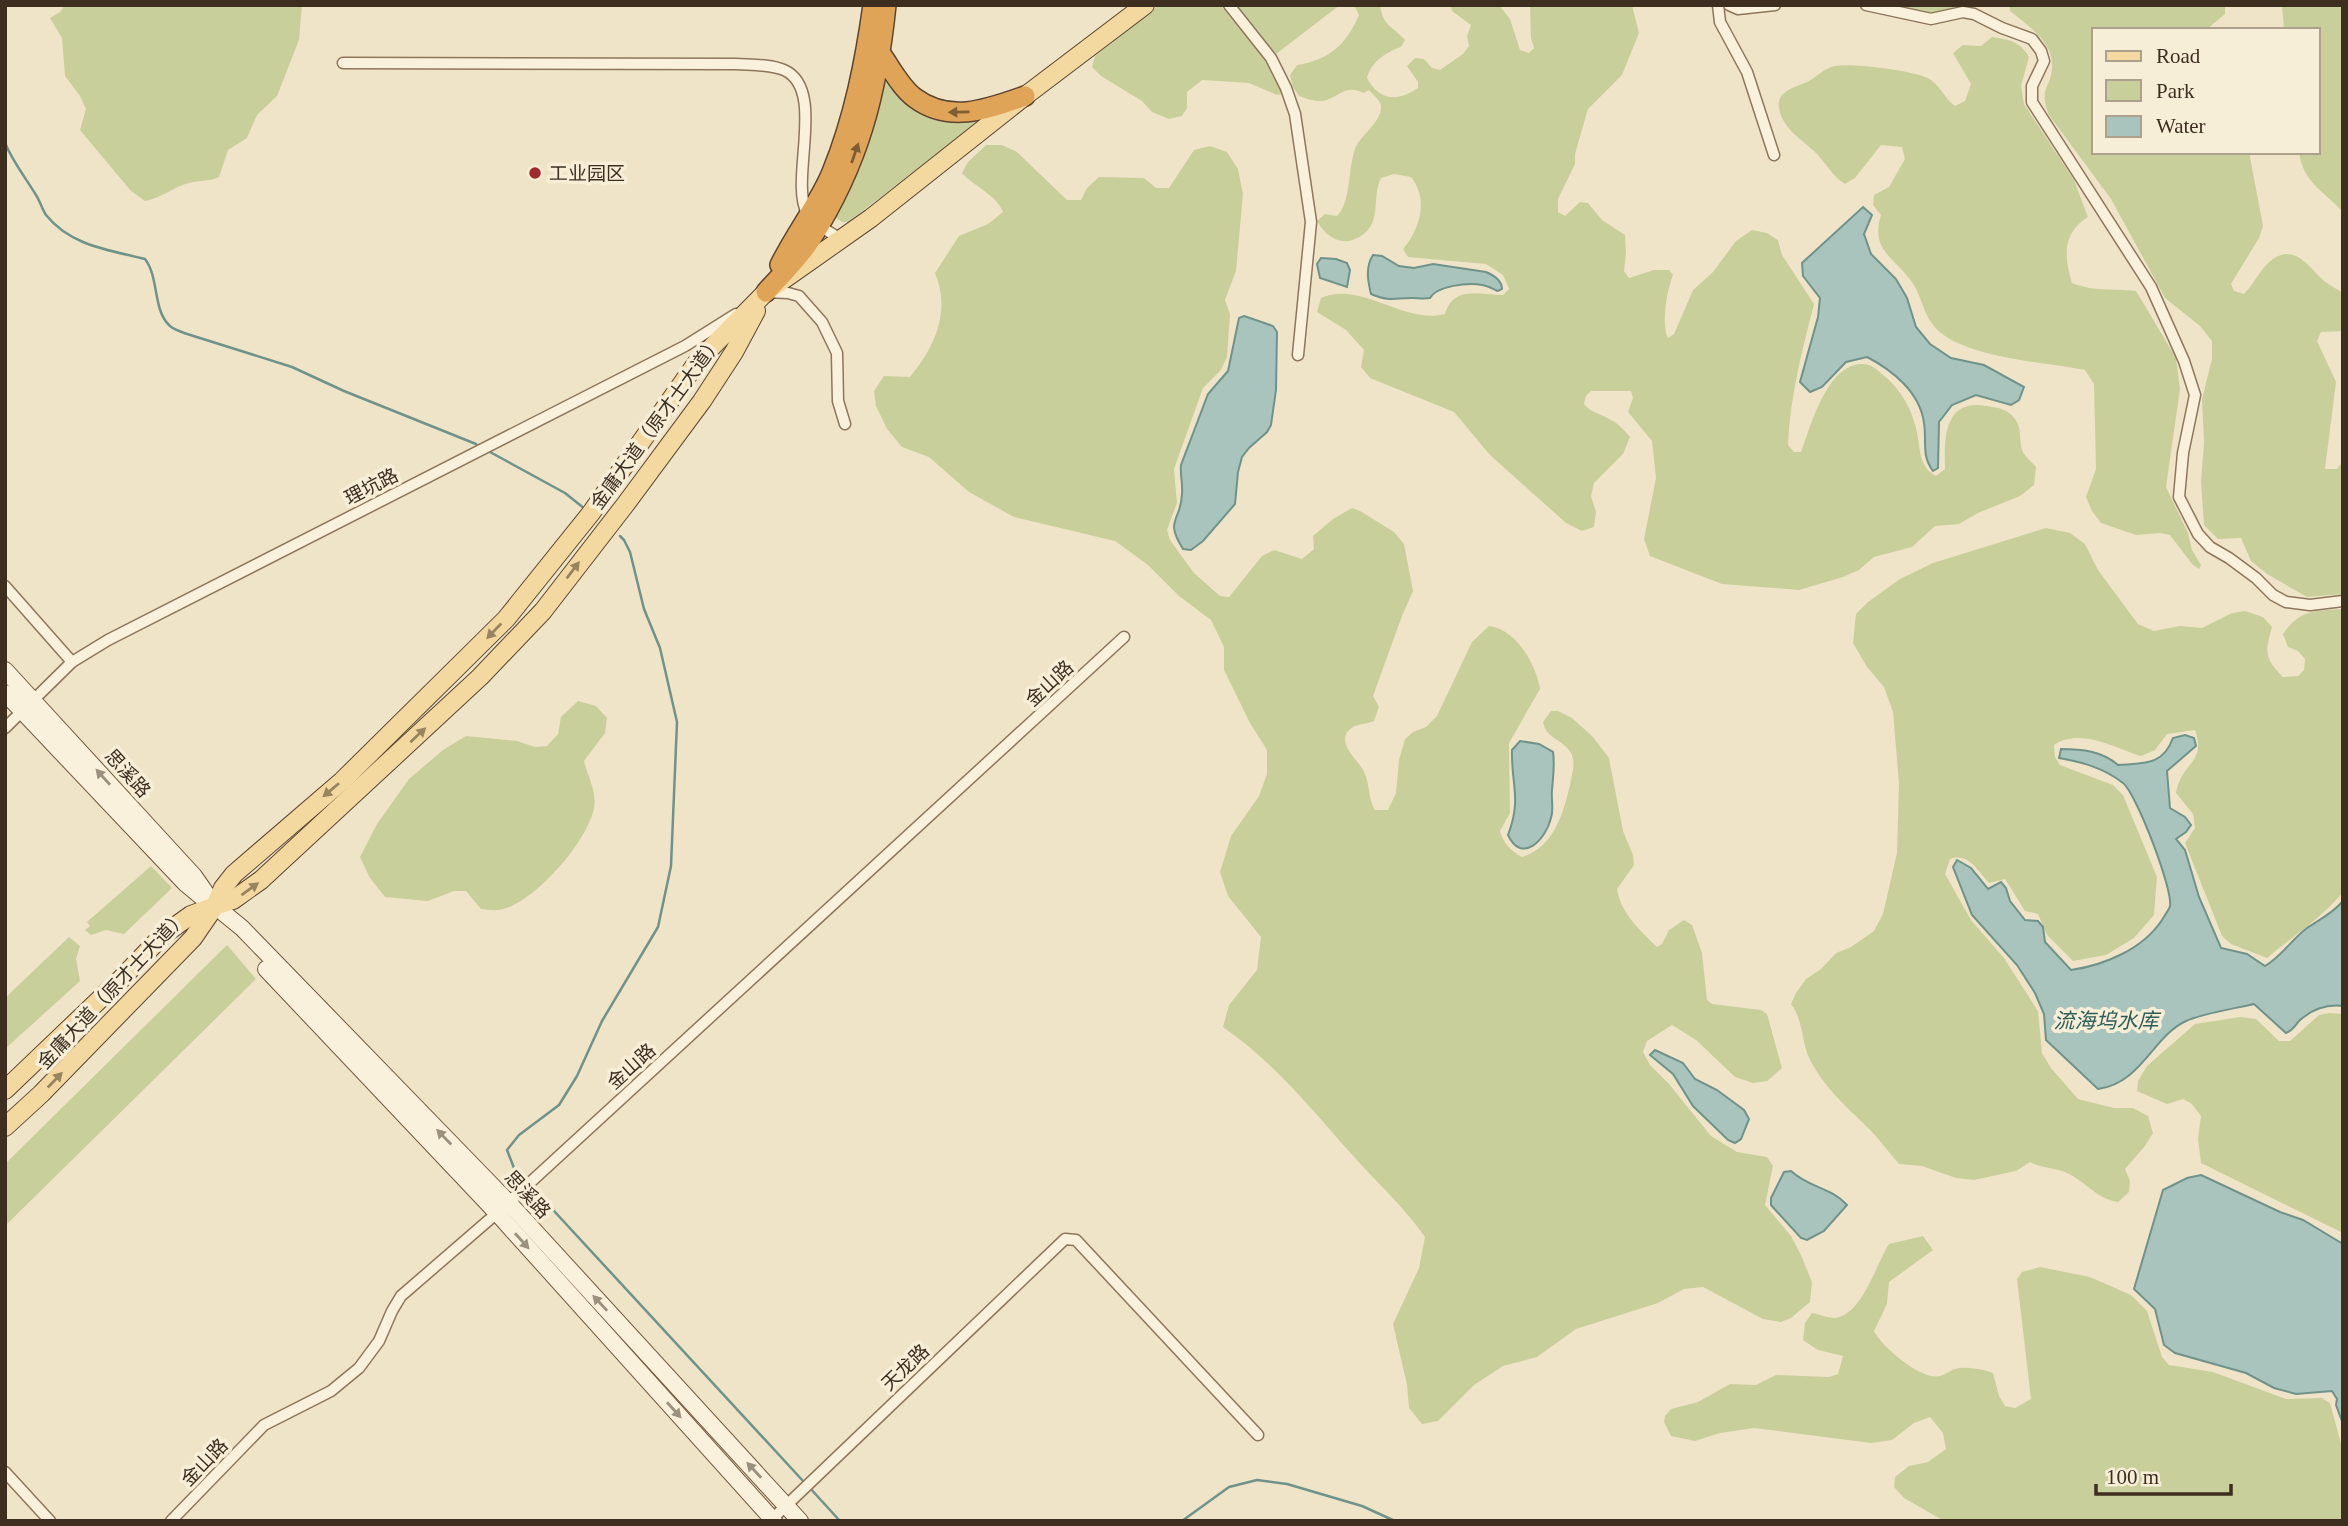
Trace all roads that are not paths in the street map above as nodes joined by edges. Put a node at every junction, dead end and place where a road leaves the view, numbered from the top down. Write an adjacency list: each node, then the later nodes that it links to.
1 (873, 5): 13 (highway)
2 (886, 5): 9 (highway)
3 (1145, 5): 11 (main road)
4 (1229, 5): 16 (street)
5 (1718, 5): 12 (street)
6 (1729, 5): 7 (street)
7 (1774, 5)
8 (1866, 5): 21 (street)
9 (881, 54): 11 (highway, one-way to 9); 13 (highway, one-way to 9)
10 (343, 63): 13 (street)
11 (1025, 96): 14 (main road)
12 (1774, 155)
13 (813, 220): 14 (street); 15 (highway)
14 (841, 239): 15 (main road)
15 (766, 292): 17 (street); 18 (main road, 金庸大道（原才士大道）); 19 (main road, 金庸大道（原才士大道）); 23 (street, 理坑路)
16 (1297, 355)
17 (845, 424)
18 (593, 510): 19 (main road); 28 (main road, 金庸大道（原才士大道）, one-way to 28)
19 (609, 523): 28 (main road, 金庸大道（原才士大道）, one-way to 19)
20 (5, 586): 23 (street)
21 (2343, 601)
22 (1124, 637): 31 (street, 金山路)
23 (72, 662): 26 (street, 理坑路)
24 (5, 670): 26 (street, 思溪路)
25 (5, 693): 26 (street, 思溪路)
26 (28, 706): 27 (street, 理坑路); 28 (street, 思溪路)
27 (5, 728)
28 (215, 906): 29 (main road, 金庸大道（原才士大道）); 30 (main road, 金庸大道（原才士大道）, one-way to 28); 31 (street, 思溪路)
29 (5, 1090)
30 (5, 1127)
31 (502, 1208): 34 (street, 思溪路, one-way to 31); 35 (street, 思溪路, one-way to 35); 37 (street, 金山路)
32 (1258, 1435): 34 (street, 天龙路)
33 (5, 1472): 36 (street)
34 (786, 1505): 35 (street, 天龙路); 38 (street, 思溪路)
35 (772, 1520)
36 (50, 1521)
37 (171, 1521)
38 (800, 1521)

